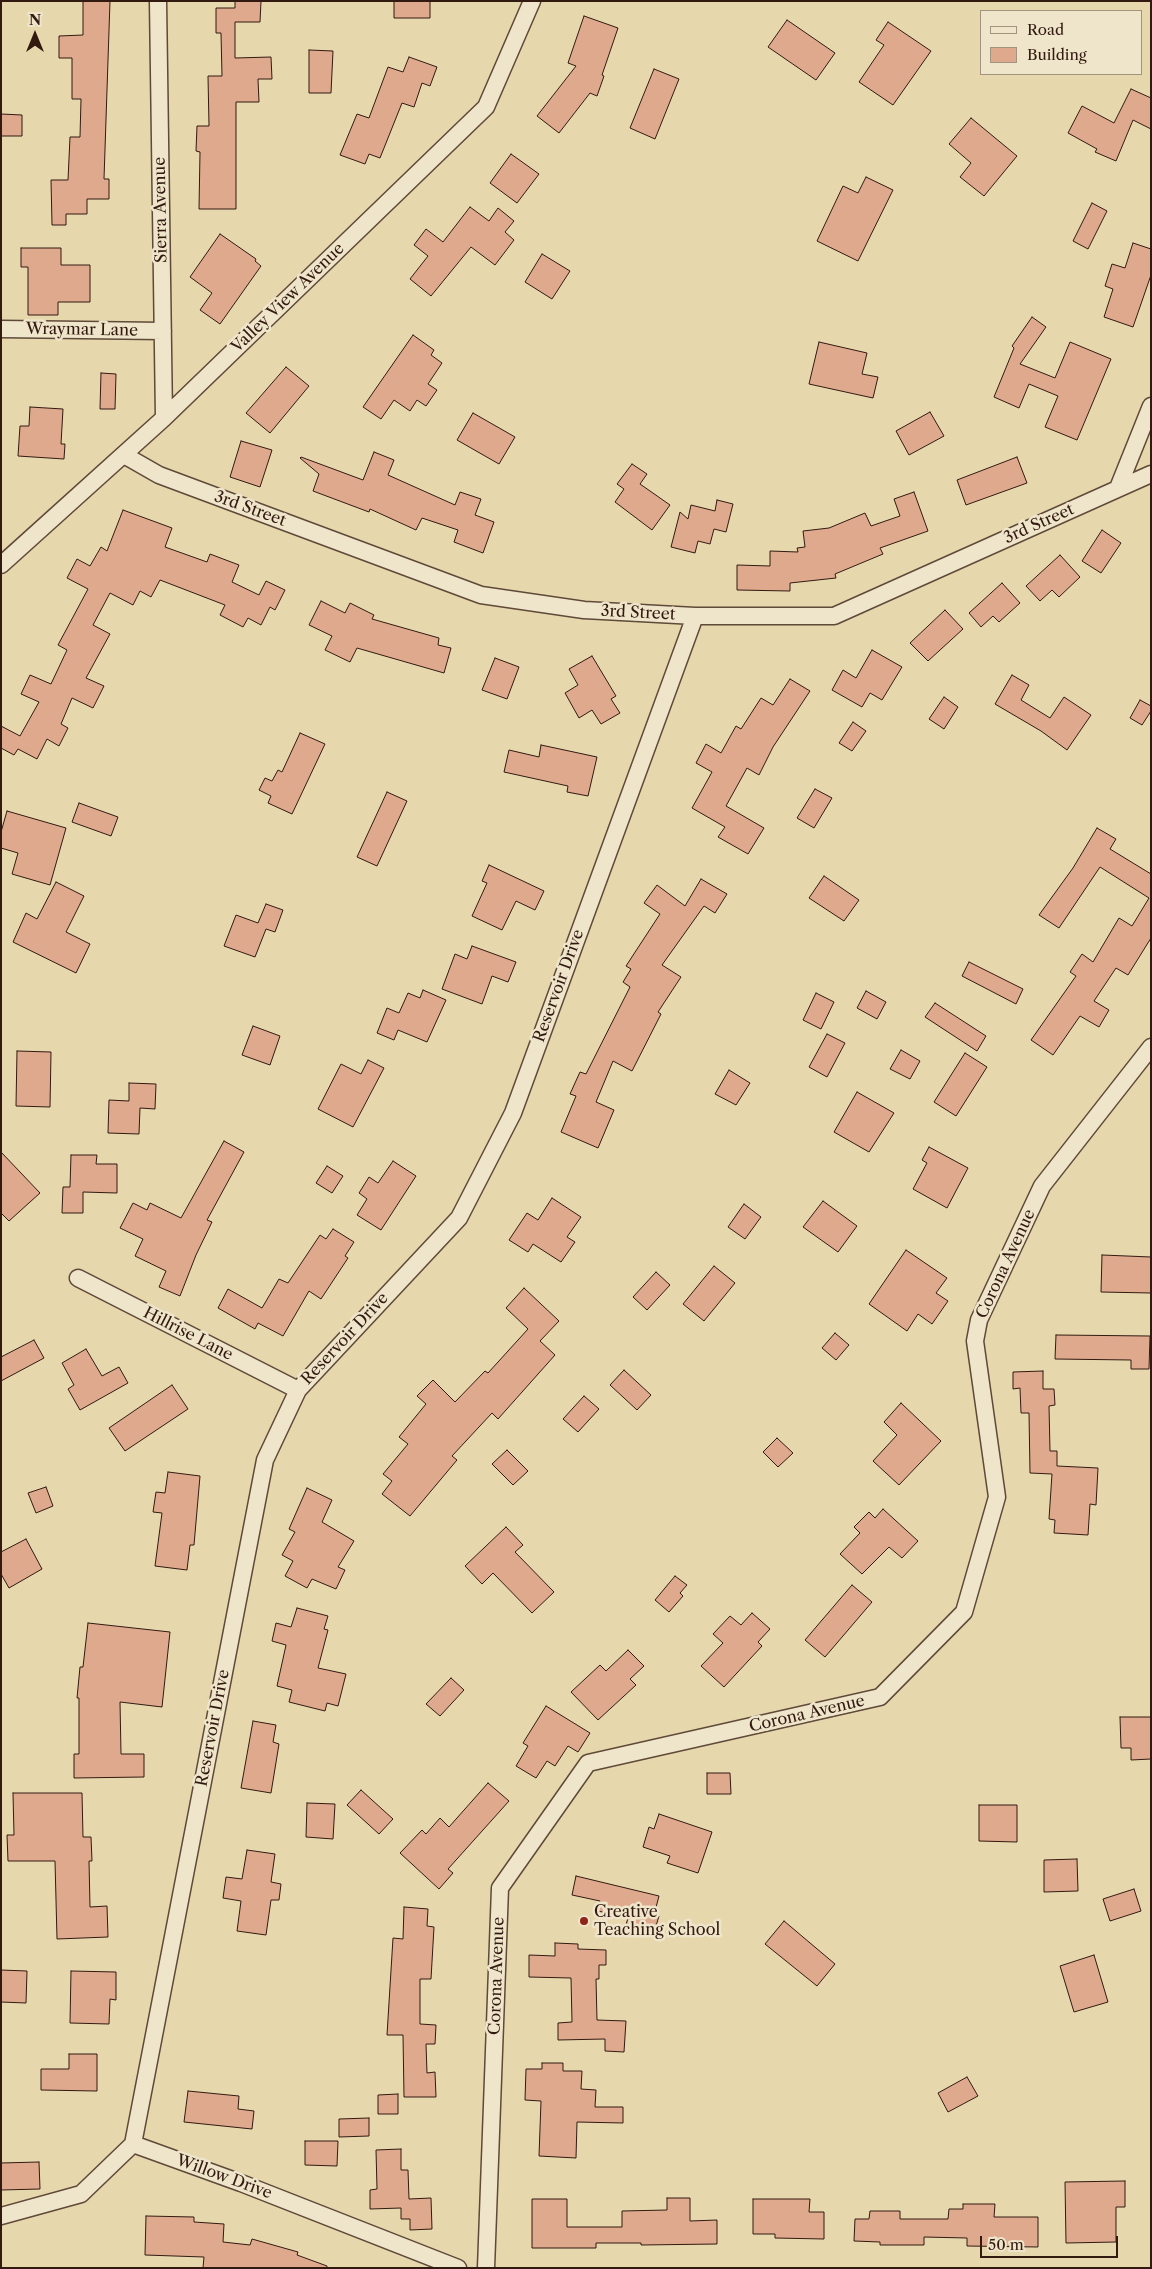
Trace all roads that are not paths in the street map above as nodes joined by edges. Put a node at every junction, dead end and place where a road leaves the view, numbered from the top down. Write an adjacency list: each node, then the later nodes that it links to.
1 (158, 1): 4 (street, Sierra Avenue)
2 (532, 1): 6 (street, Valley View Avenue)
3 (1, 329): 4 (street, Wraymar Lane)
4 (163, 331): 6 (street, Sierra Avenue)
5 (1151, 406): 9 (street)
6 (164, 418): 7 (street, Valley View Avenue)
7 (124, 455): 10 (street, Valley View Avenue); 11 (street, 3rd Street)
8 (1151, 474): 9 (street, 3rd Street)
9 (1118, 488): 11 (street, 3rd Street)
10 (1, 565)
11 (695, 616): 14 (street, Reservoir Drive)
12 (1151, 1047): 18 (street, Corona Avenue)
13 (78, 1278): 14 (street, Hillrise Lane)
14 (298, 1390): 15 (street, Reservoir Drive)
15 (133, 2144): 16 (street); 17 (street, Willow Drive)
16 (1, 2216)
17 (458, 2268)
18 (486, 2268)

